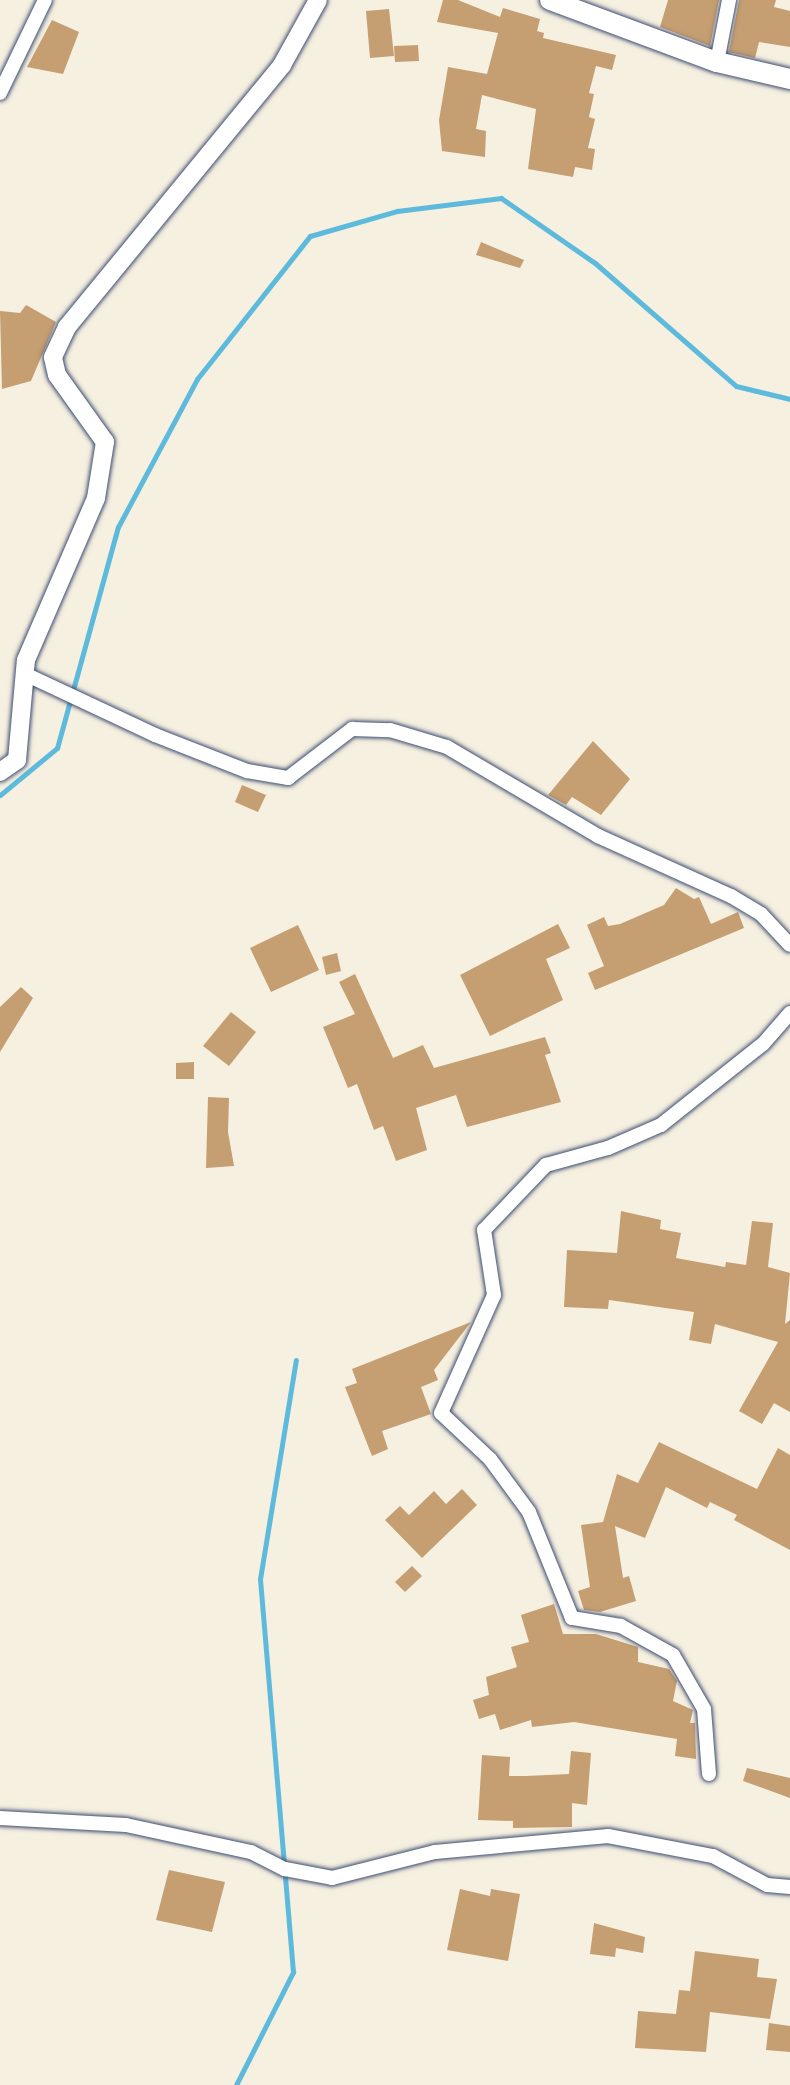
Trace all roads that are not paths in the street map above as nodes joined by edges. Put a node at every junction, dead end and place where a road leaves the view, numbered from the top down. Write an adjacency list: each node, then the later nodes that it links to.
1 (45, 0): 7 (street)
2 (318, 0): 8 (street)
3 (550, 0): 5 (main road)
4 (729, 0): 5 (street)
5 (717, 62): 6 (main road)
6 (790, 79)
7 (0, 93)
8 (25, 674): 9 (street); 10 (street)
9 (0, 772)
10 (790, 945)
11 (790, 1013): 12 (street)
12 (709, 1774)
13 (0, 1818): 14 (street)
14 (790, 1887)

